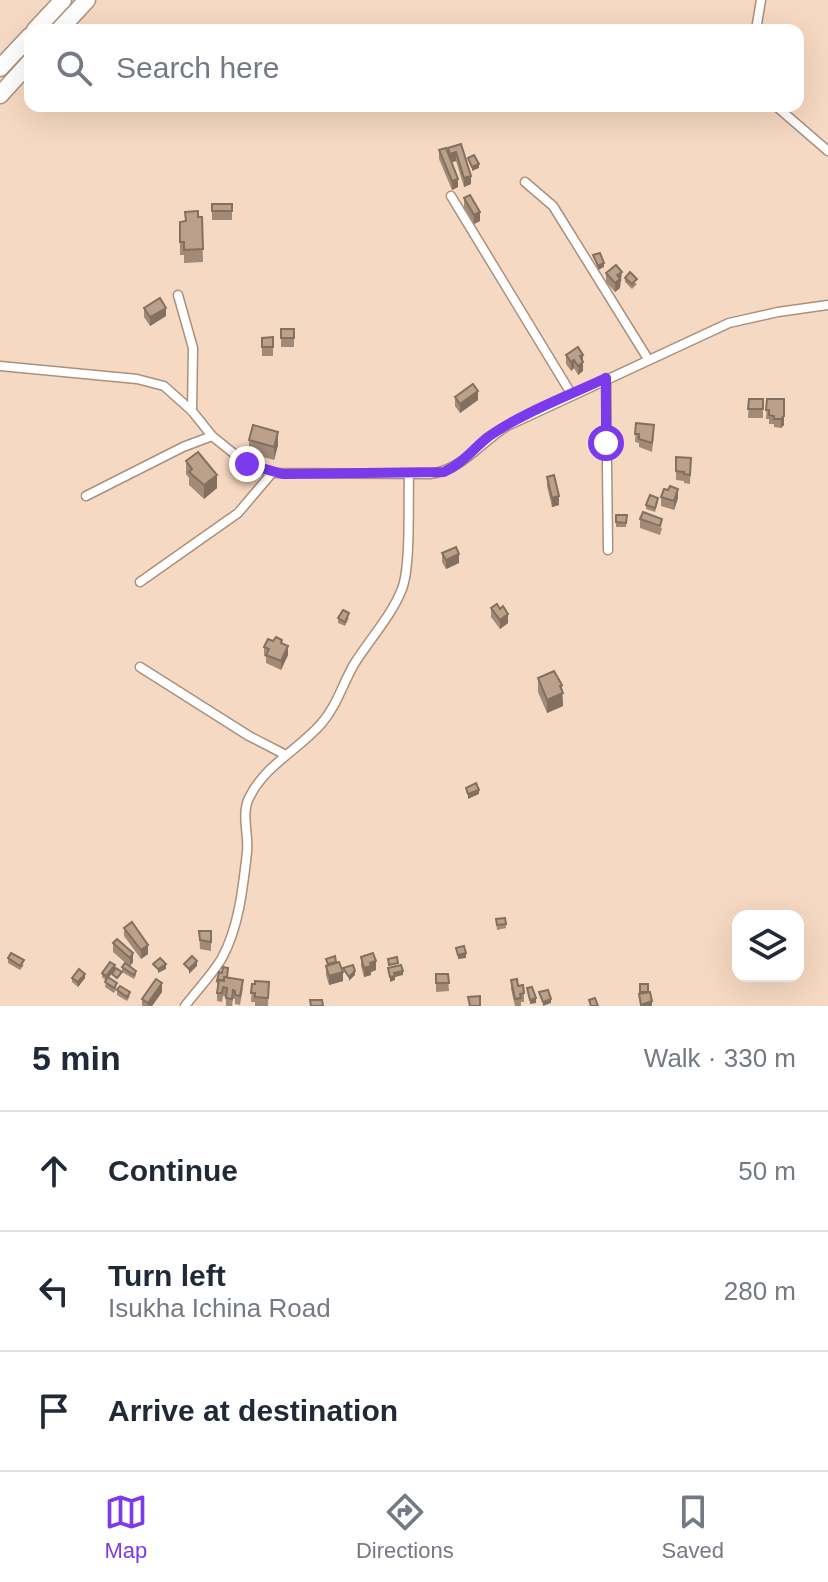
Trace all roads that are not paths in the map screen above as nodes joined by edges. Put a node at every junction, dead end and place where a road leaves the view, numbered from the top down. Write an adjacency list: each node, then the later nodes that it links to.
1 (63, 0): 4 (highway)
2 (87, 0): 5 (highway)
3 (761, 0): 6 (street)
4 (41, 24)
5 (65, 24)
6 (757, 24)
7 (24, 42): 8 (highway)
8 (0, 68)
9 (24, 69): 10 (highway)
10 (0, 95)
11 (782, 112): 12 (street)
12 (828, 151)
13 (525, 182): 17 (street)
14 (451, 196): 20 (street)
15 (178, 295): 21 (street)
16 (828, 305): 17 (street)
17 (648, 359): 19 (street)
18 (0, 366): 21 (street)
19 (606, 378): 20 (street); 26 (street)
20 (572, 395): 24 (street)
21 (192, 411): 22 (street)
22 (212, 436): 23 (street); 25 (street)
23 (272, 473): 24 (street); 27 (street)
24 (409, 474): 29 (street)
25 (86, 496)
26 (608, 550)
27 (140, 582)
28 (140, 667): 29 (street)
29 (284, 754): 30 (street)
30 (185, 1006)

